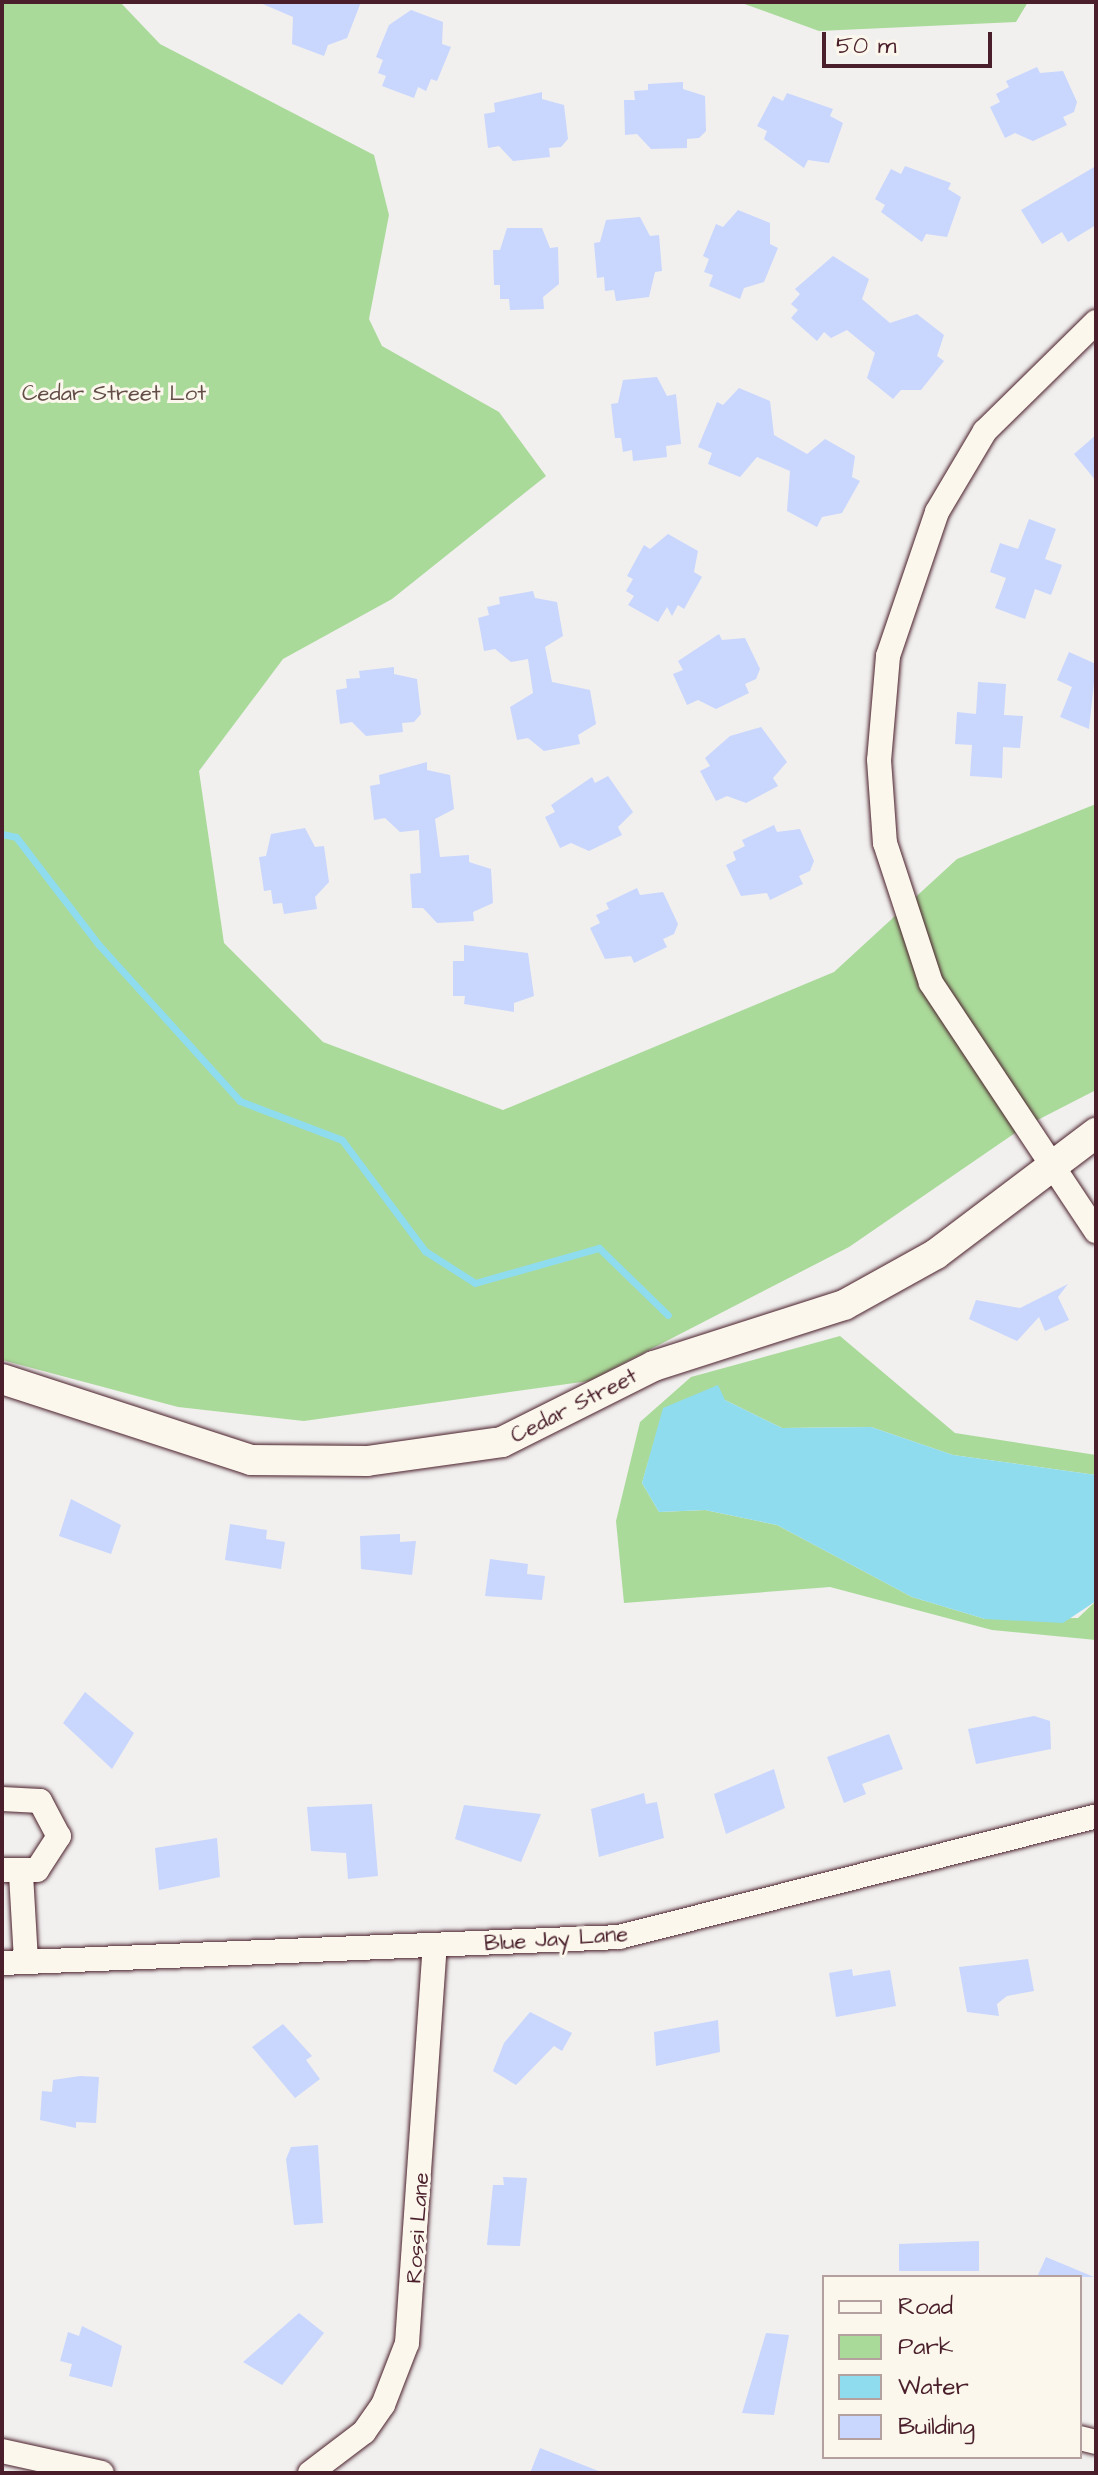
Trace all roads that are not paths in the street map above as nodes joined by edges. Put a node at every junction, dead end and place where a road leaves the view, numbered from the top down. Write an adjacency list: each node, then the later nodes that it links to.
1 (1096, 322): 3 (street)
2 (1096, 1133): 3 (street, Cedar Street)
3 (1048, 1168): 4 (street); 5 (street, Cedar Street)
4 (1096, 1231)
5 (2, 1379)
6 (2, 1799): 8 (street)
7 (1096, 1816): 9 (street, Blue Jay Lane)
8 (12, 1872): 10 (street)
9 (435, 1946): 10 (street, Blue Jay Lane); 13 (street, Rossi Lane)
10 (14, 1963)
11 (2, 2451): 12 (street)
12 (102, 2473)
13 (310, 2473)

